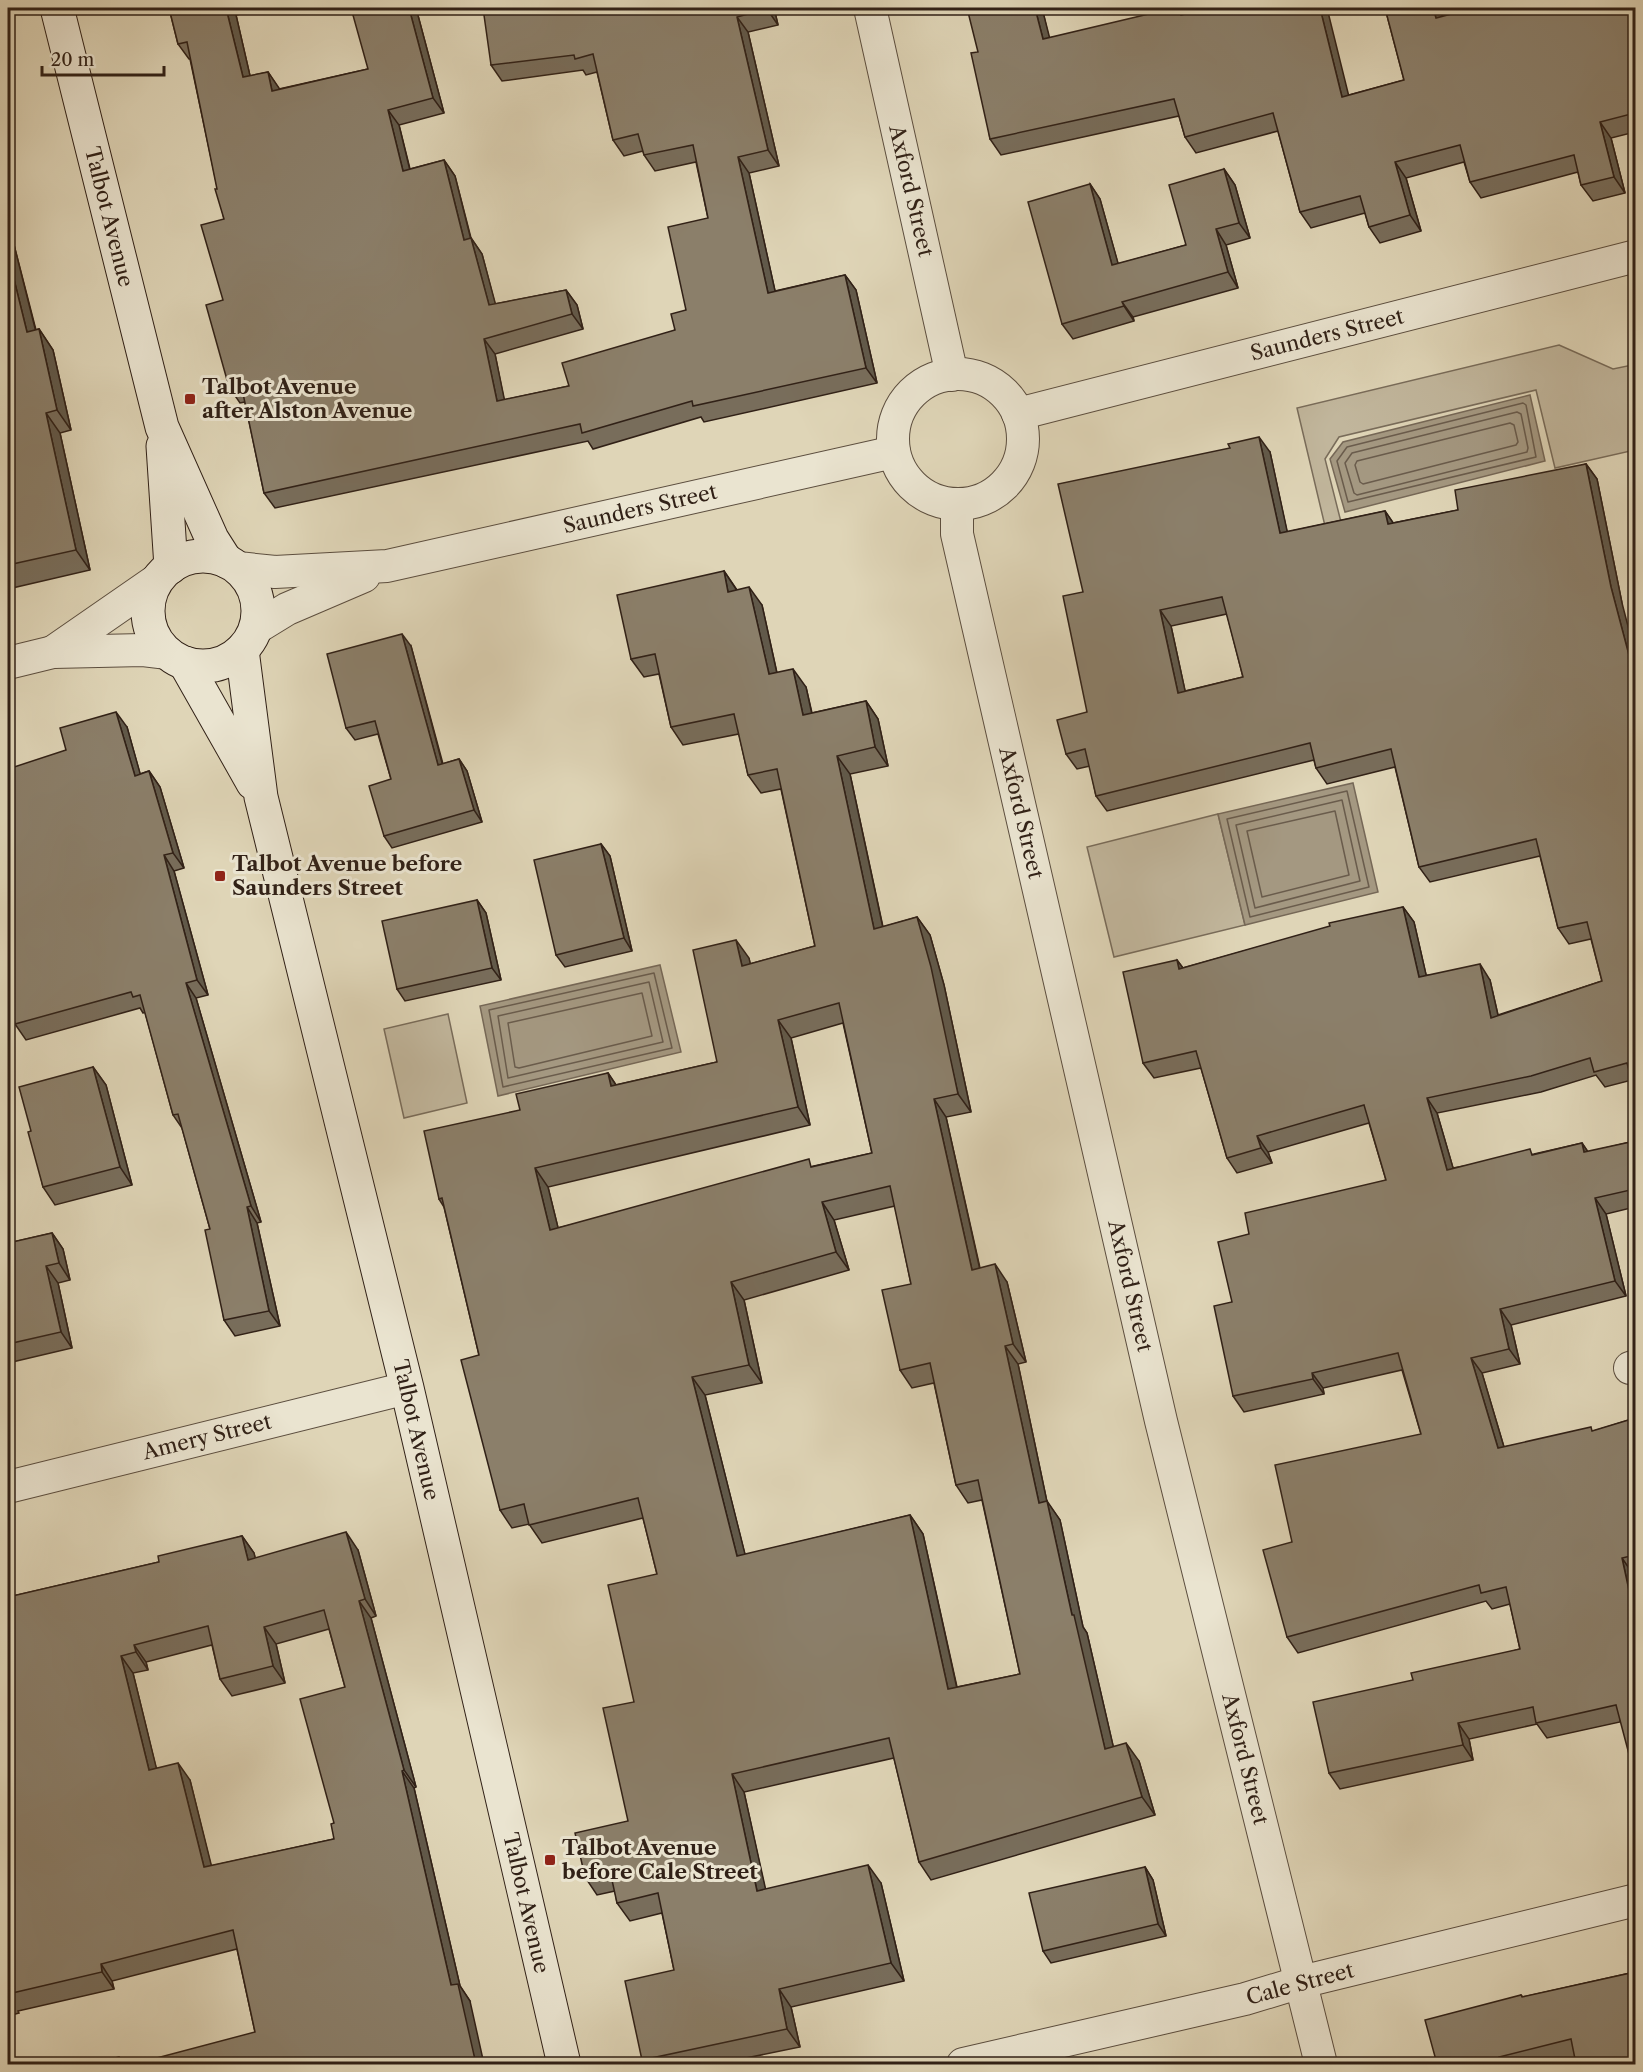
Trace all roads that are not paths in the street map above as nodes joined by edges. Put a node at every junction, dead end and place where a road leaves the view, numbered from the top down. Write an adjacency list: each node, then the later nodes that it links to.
1 (57, 8): 6 (street, Talbot Avenue)
2 (870, 8): 4 (street, Axford Street)
3 (1635, 256): 5 (street, Saunders Street)
4 (952, 375): 5 (street); 7 (street)
5 (1018, 414): 8 (street)
6 (162, 426): 9 (street, Talbot Avenue); 11 (street, Talbot Avenue)
7 (894, 452): 8 (street); 10 (street, Saunders Street)
8 (957, 505): 20 (street, Axford Street)
9 (232, 564): 10 (street, Saunders Street); 11 (street); 12 (street)
10 (387, 566): 12 (street, Saunders Street)
11 (164, 573): 13 (street); 14 (street)
12 (249, 639): 14 (street); 16 (street, Talbot Avenue)
13 (53, 652): 14 (street); 15 (street)
14 (176, 658): 16 (street, Talbot Avenue)
15 (8, 663)
16 (261, 797): 17 (street, Talbot Avenue)
17 (407, 1388): 18 (street, Amery Street); 21 (street, Talbot Avenue)
18 (8, 1486)
19 (1635, 1900): 20 (street, Cale Street)
20 (1300, 1982): 22 (street, Cale Street); 23 (street, Axford Street)
21 (564, 2064)
22 (963, 2064)
23 (1321, 2064)

